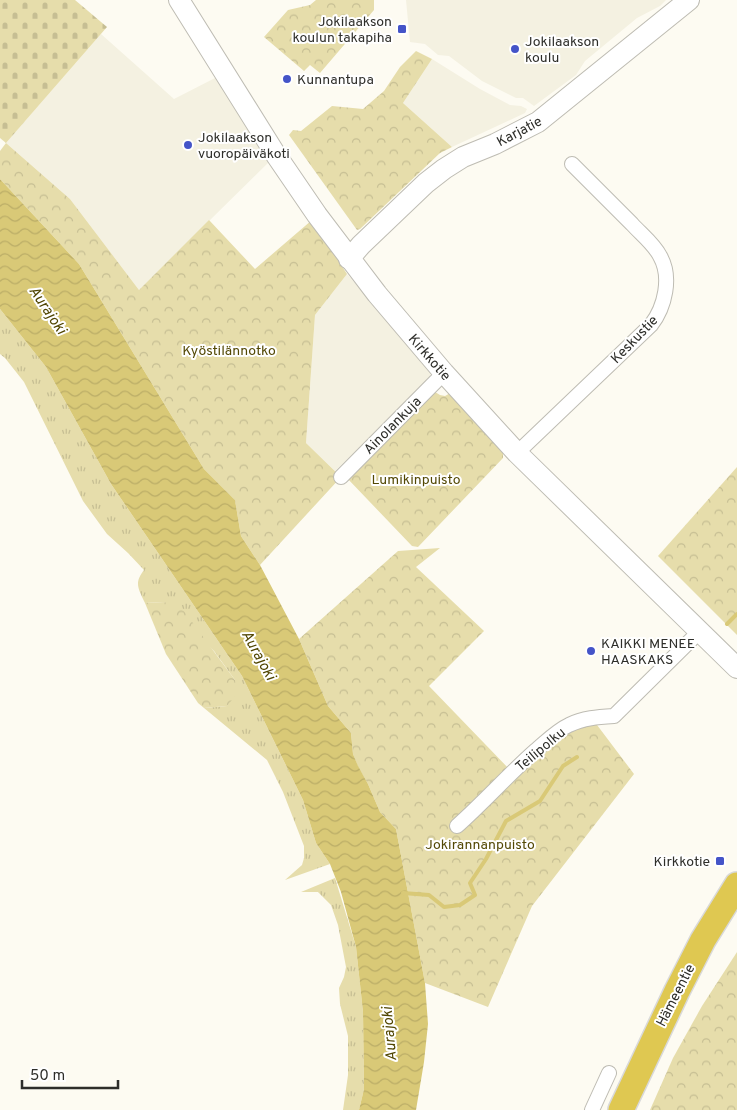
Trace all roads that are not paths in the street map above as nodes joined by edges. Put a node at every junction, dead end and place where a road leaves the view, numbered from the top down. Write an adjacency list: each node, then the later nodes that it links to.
1 (179, 0): 4 (street, Kirkkotie)
2 (689, 0): 4 (street, Karjatie)
3 (572, 164): 6 (street, Keskustie)
4 (349, 259): 5 (street, Kirkkotie)
5 (444, 373): 6 (street, Kirkkotie); 7 (street, Ainolankuja)
6 (517, 453): 8 (street, Kirkkotie)
7 (341, 477)
8 (700, 631): 9 (street, Kirkkotie); 10 (street, Teilipolku)
9 (737, 668)
10 (457, 826)
11 (737, 885): 14 (highway, Hämeentie)
12 (609, 1073): 13 (street)
13 (592, 1110)
14 (621, 1110)

